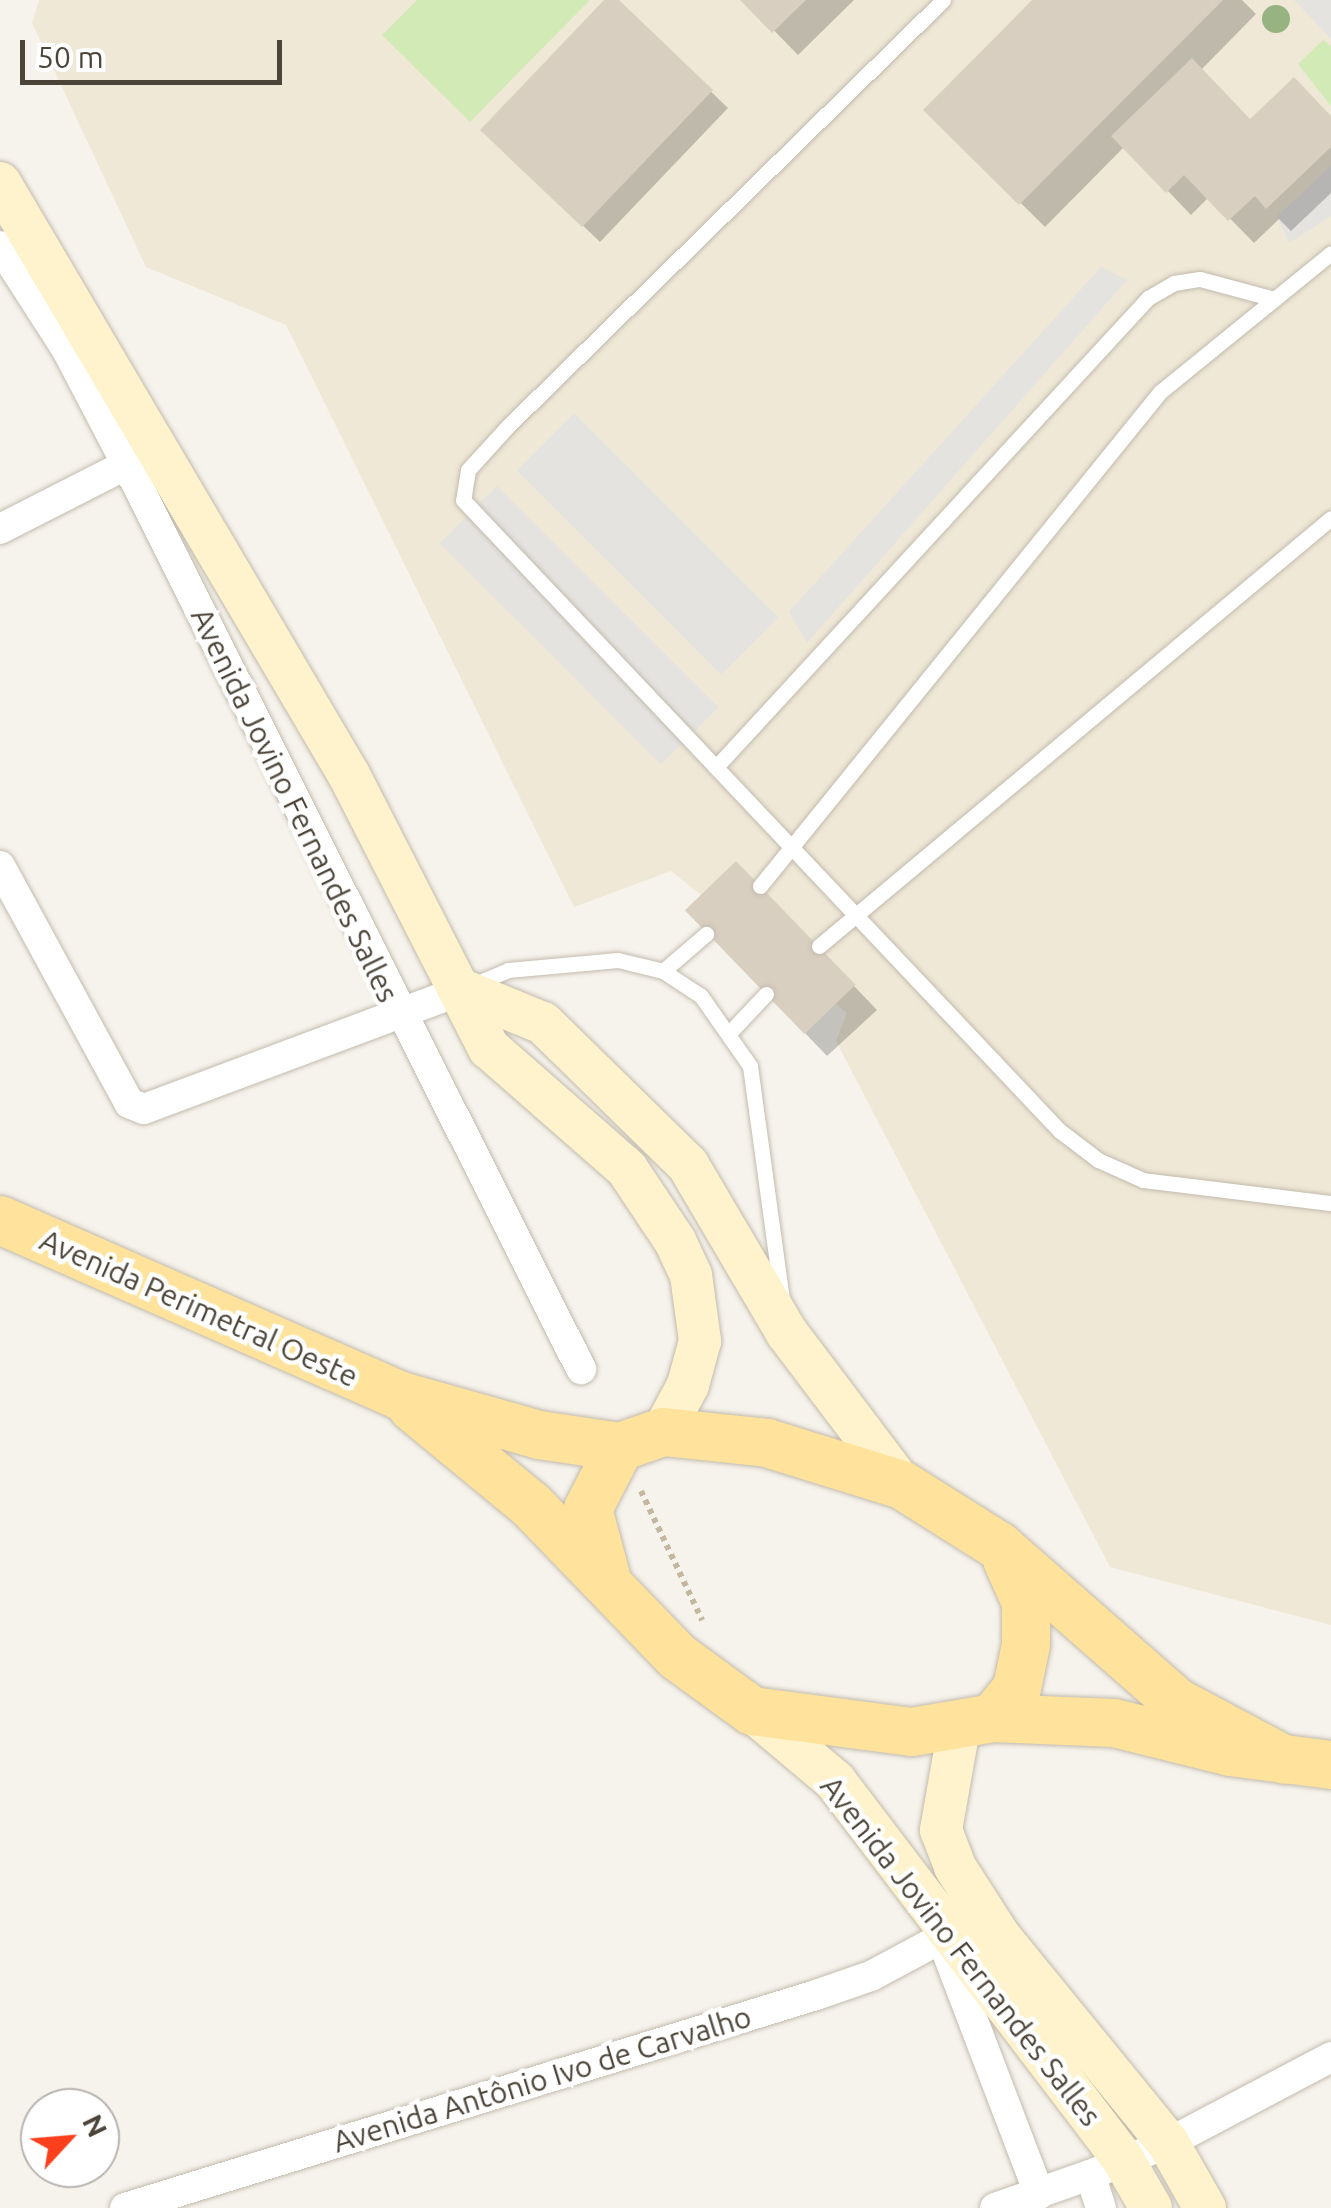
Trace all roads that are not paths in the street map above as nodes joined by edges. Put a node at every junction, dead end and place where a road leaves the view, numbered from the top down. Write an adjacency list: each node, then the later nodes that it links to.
1 (943, 0): 9 (lane)
2 (0, 183): 6 (street, Avenida Jovino Fernandes Salles)
3 (0, 246): 6 (street, Avenida Jovino Fernandes Salles)
4 (1331, 253): 5 (lane)
5 (1274, 298): 9 (lane); 10 (lane)
6 (144, 456): 8 (street); 17 (street, Avenida Jovino Fernandes Salles); 19 (street, Avenida Jovino Fernandes Salles)
7 (1331, 518): 13 (lane)
8 (0, 528)
9 (716, 768): 10 (lane)
10 (792, 841): 12 (lane); 13 (lane)
11 (0, 866): 19 (street)
12 (760, 886)
13 (860, 914): 15 (lane); 21 (lane)
14 (706, 934): 16 (lane)
15 (819, 946)
16 (663, 971): 17 (lane); 20 (lane)
17 (462, 990): 19 (street); 23 (street); 26 (street, Avenida Jovino Fernandes Salles)
18 (766, 994): 20 (lane)
19 (396, 1011): 24 (street, Avenida Jovino Fernandes Salles)
20 (731, 1031): 23 (lane)
21 (1331, 1203)
22 (0, 1220): 25 (main road, Avenida Perimetral Oeste)
23 (787, 1333): 27 (street)
24 (581, 1369)
25 (398, 1395): 26 (main road, Avenida Perimetral Oeste); 29 (main road, Avenida Perimetral Oeste)
26 (641, 1440): 27 (main road, Avenida Perimetral Oeste); 29 (main road)
27 (902, 1485): 28 (main road, Avenida Perimetral Oeste)
28 (999, 1546): 31 (main road); 32 (main road, Avenida Perimetral Oeste)
29 (622, 1606): 30 (main road, Avenida Perimetral Oeste)
30 (752, 1710): 31 (main road, Avenida Perimetral Oeste); 34 (street, Avenida Jovino Fernandes Salles)
31 (976, 1723): 32 (main road, Avenida Perimetral Oeste); 34 (street, Avenida Jovino Fernandes Salles)
32 (1285, 1760): 33 (main road, Avenida Perimetral Oeste)
33 (1331, 1765)
34 (959, 1930): 36 (street, Avenida Jovino Fernandes Salles); 37 (street, Avenida Jovino Fernandes Salles); 38 (street); 39 (street, Avenida Antônio Ivo de Carvalho)
35 (1331, 2057): 36 (street)
36 (1168, 2144): 37 (street); 43 (street, Avenida Jovino Fernandes Salles)
37 (1107, 2168): 38 (street); 41 (street); 42 (street, Avenida Jovino Fernandes Salles)
38 (1039, 2194): 40 (street)
39 (125, 2208)
40 (995, 2208)
41 (1102, 2208)
42 (1151, 2208)
43 (1205, 2208)

